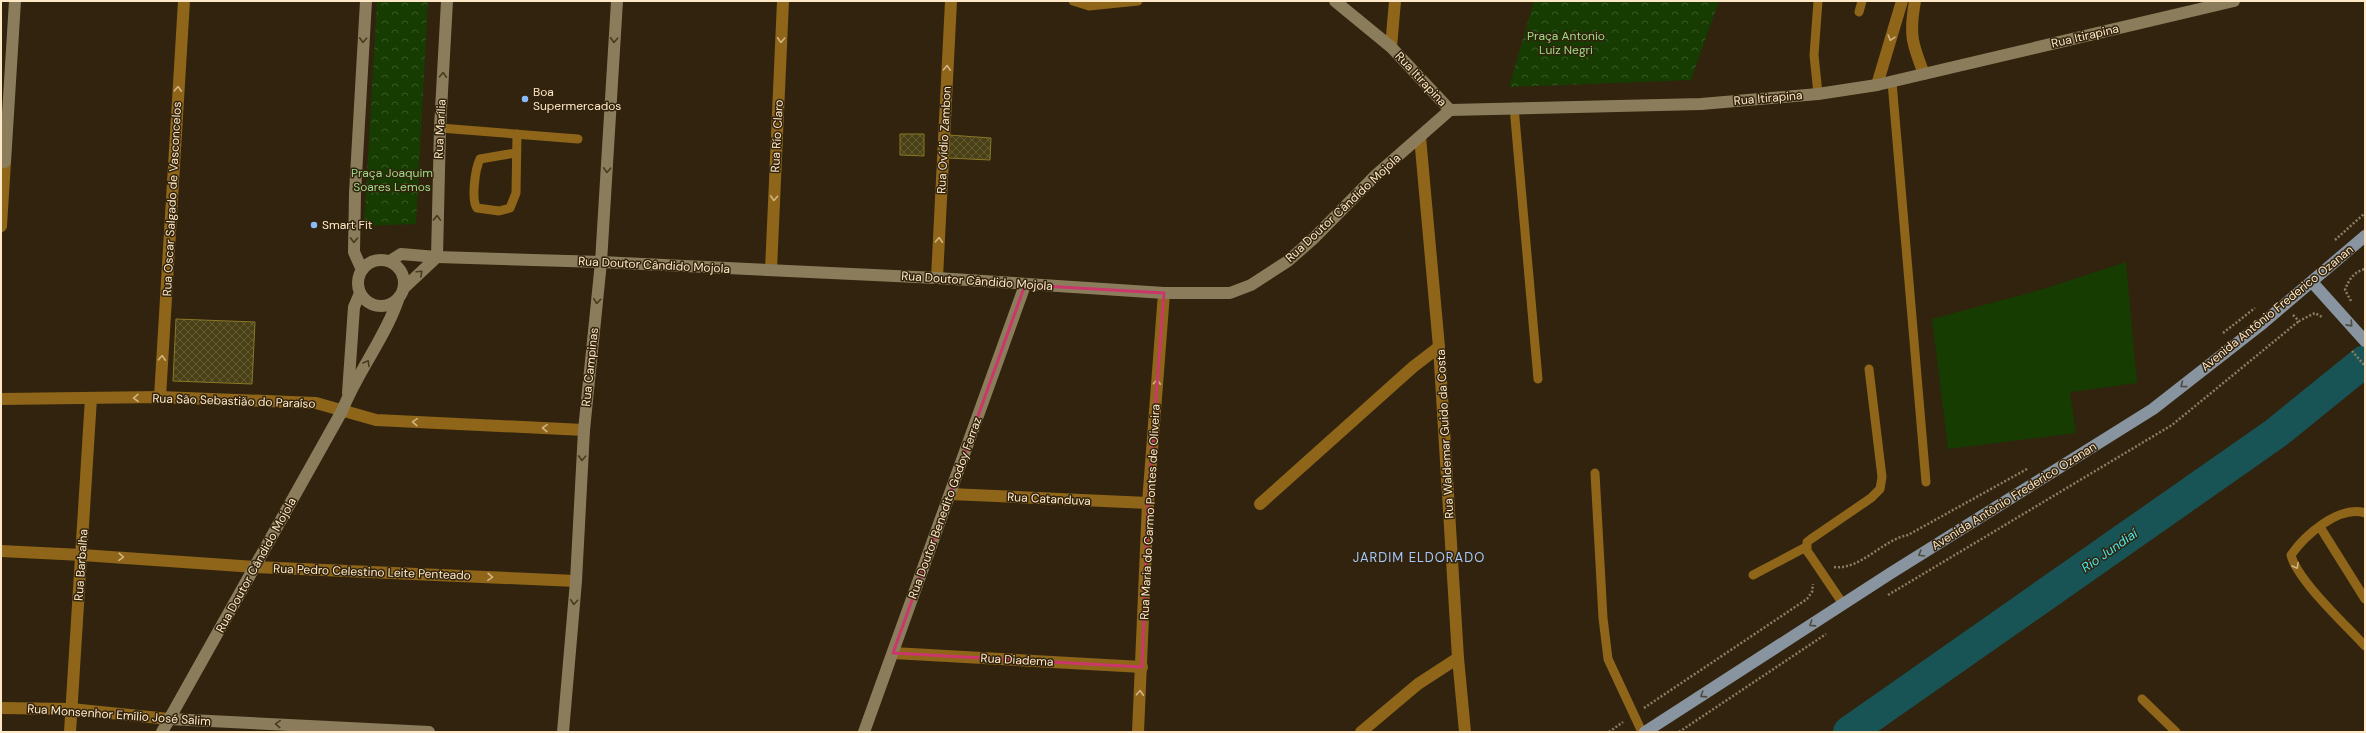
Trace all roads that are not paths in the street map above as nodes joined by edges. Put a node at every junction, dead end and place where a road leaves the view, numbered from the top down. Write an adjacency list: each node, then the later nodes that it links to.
1 (15, 1): 30 (street)
2 (184, 1): 50 (street, Rua Oscar Salgado de Vasconcelos, one-way to 2)
3 (366, 1): 36 (street, one-way to 36)
4 (447, 1): 25 (street, Rua Marília, one-way to 4)
5 (616, 1): 35 (street, Rua Campinas, one-way to 35)
6 (783, 1): 37 (street, Rua Río Claro, one-way to 37)
7 (950, 1): 38 (street, Rua Ovídio Zambon, one-way to 7)
8 (1073, 1): 9 (lane)
9 (1138, 1)
10 (1335, 1): 18 (street, Rua Itirapina)
11 (1395, 1): 18 (street)
12 (1818, 1): 22 (lane)
13 (1862, 1): 17 (lane)
14 (1902, 1): 21 (street, one-way to 21)
15 (1915, 1): 19 (street)
16 (2234, 1): 19 (street, Rua Itirapina)
17 (1859, 12)
18 (1390, 47): 24 (street, Rua Itirapina)
19 (1924, 74): 20 (street, Rua Itirapina)
20 (1892, 82): 21 (street, Rua Itirapina); 56 (lane)
21 (1877, 85): 22 (street, Rua Itirapina)
22 (1818, 94): 23 (street, Rua Itirapina)
23 (1514, 107): 24 (street, Rua Itirapina); 48 (lane)
24 (1450, 110): 27 (street, Rua Doutor Cândido Mojola)
25 (440, 128): 26 (lane); 33 (street, Rua Marília, one-way to 25)
26 (517, 134): 28 (lane); 29 (lane)
27 (1420, 137): 43 (street, Rua Doutor Cândido Mojola); 46 (street, Rua Waldemar Guido da Costa)
28 (578, 139)
29 (515, 153): 29 (lane)
30 (3, 162): 31 (street)
31 (1, 226)
32 (2365, 236): 39 (main road, Avenida Antônio Frederico Ozanan)
33 (437, 258): 34 (street, Rua Doutor Cândido Mojola); 35 (street, Rua Doutor Cândido Mojola); 41 (street, Rua Doutor Cândido Mojola, one-way to 33)
34 (390, 261): 36 (street, Rua Doutor Cândido Mojola); 41 (street)
35 (601, 262): 37 (street, Rua Doutor Cândido Mojola); 54 (street, Rua Campinas, one-way to 54)
36 (362, 270): 42 (street, Rua Doutor Cândido Mojola)
37 (771, 270): 38 (street, Rua Doutor Cândido Mojola)
38 (938, 278): 40 (street, Rua Doutor Cândido Mojola)
39 (2312, 282): 45 (main road, one-way to 45); 69 (main road, Avenida Antônio Frederico Ozanan, one-way to 69)
40 (1026, 285): 43 (street, Rua Doutor Cândido Mojola); 57 (street, Rua Doutor Benedito Godoy Ferraz)
41 (404, 288): 44 (street, Rua Doutor Cândido Mojola)
42 (360, 293): 44 (street); 49 (street, Rua Doutor Cândido Mojola)
43 (1164, 293): 58 (street, Rua Maria do Carmo Pontes de Oliveira, one-way to 43)
44 (398, 300): 49 (street, Rua Doutor Cândido Mojola, one-way to 44)
45 (2365, 341)
46 (1440, 347): 59 (street); 72 (street, Rua Waldemar Guido da Costa)
47 (1869, 369): 62 (lane)
48 (1538, 379)
49 (348, 396): 53 (street, Rua Doutor Cândido Mojola)
50 (160, 397): 51 (street, Rua São Sebastião do Paraíso, one-way to 51); 53 (street, Rua São Sebastião do Paraíso)
51 (91, 398): 52 (street, Rua São Sebastião do Paraíso); 64 (street, Rua Barbalha)
52 (1, 399)
53 (342, 411): 54 (street, Rua São Sebastião do Paraíso, one-way to 53); 65 (street, Rua Doutor Cândido Mojola)
54 (584, 430): 67 (street, Rua Campinas, one-way to 67)
55 (1595, 473): 86 (lane)
56 (1926, 482)
57 (950, 494): 58 (street, Rua Catanduva); 71 (street, Rua Doutor Benedito Godoy Ferraz)
58 (1148, 503): 73 (street, Rua Maria do Carmo Pontes de Oliveira)
59 (1260, 504)
60 (2365, 513): 61 (lane)
61 (2320, 527): 68 (lane); 70 (lane, one-way to 70)
62 (1806, 547): 66 (lane); 69 (lane)
63 (1, 552): 64 (street, Rua Pedro Celestino Leite Penteado)
64 (82, 555): 65 (street, Rua Pedro Celestino Leite Penteado, one-way to 65); 76 (street, Rua Barbalha)
65 (255, 567): 67 (street, Rua Pedro Celestino Leite Penteado, one-way to 67); 77 (street, Rua Doutor Cândido Mojola)
66 (1753, 575)
67 (576, 581): 81 (street, Rua Campinas, one-way to 81)
68 (2365, 599)
69 (1843, 604): 87 (main road, Avenida Antônio Frederico Ozanan, one-way to 87)
70 (2365, 646)
71 (893, 653): 73 (street, Rua Diadema); 82 (street, Rua Doutor Benedito Godoy Ferraz)
72 (1458, 658): 84 (street); 85 (street, Rua Waldemar Guido da Costa)
73 (1142, 667): 83 (street, Rua Maria do Carmo Pontes de Oliveira, one-way to 73)
74 (2142, 699): 88 (lane)
75 (1, 708): 76 (street, Rua Monsenhor Emílio José Salim)
76 (71, 710): 77 (street, Rua Monsenhor Emílio José Salim); 78 (street, Rua Barbalha)
77 (169, 719): 79 (street, Rua Doutor Cândido Mojola); 80 (street, Rua Monsenhor Emílio José Salim, one-way to 77)
78 (70, 732)
79 (162, 732)
80 (429, 732)
81 (563, 732)
82 (864, 732)
83 (1138, 732)
84 (1361, 732)
85 (1465, 732)
86 (1642, 732)
87 (1645, 732)
88 (2176, 732)

